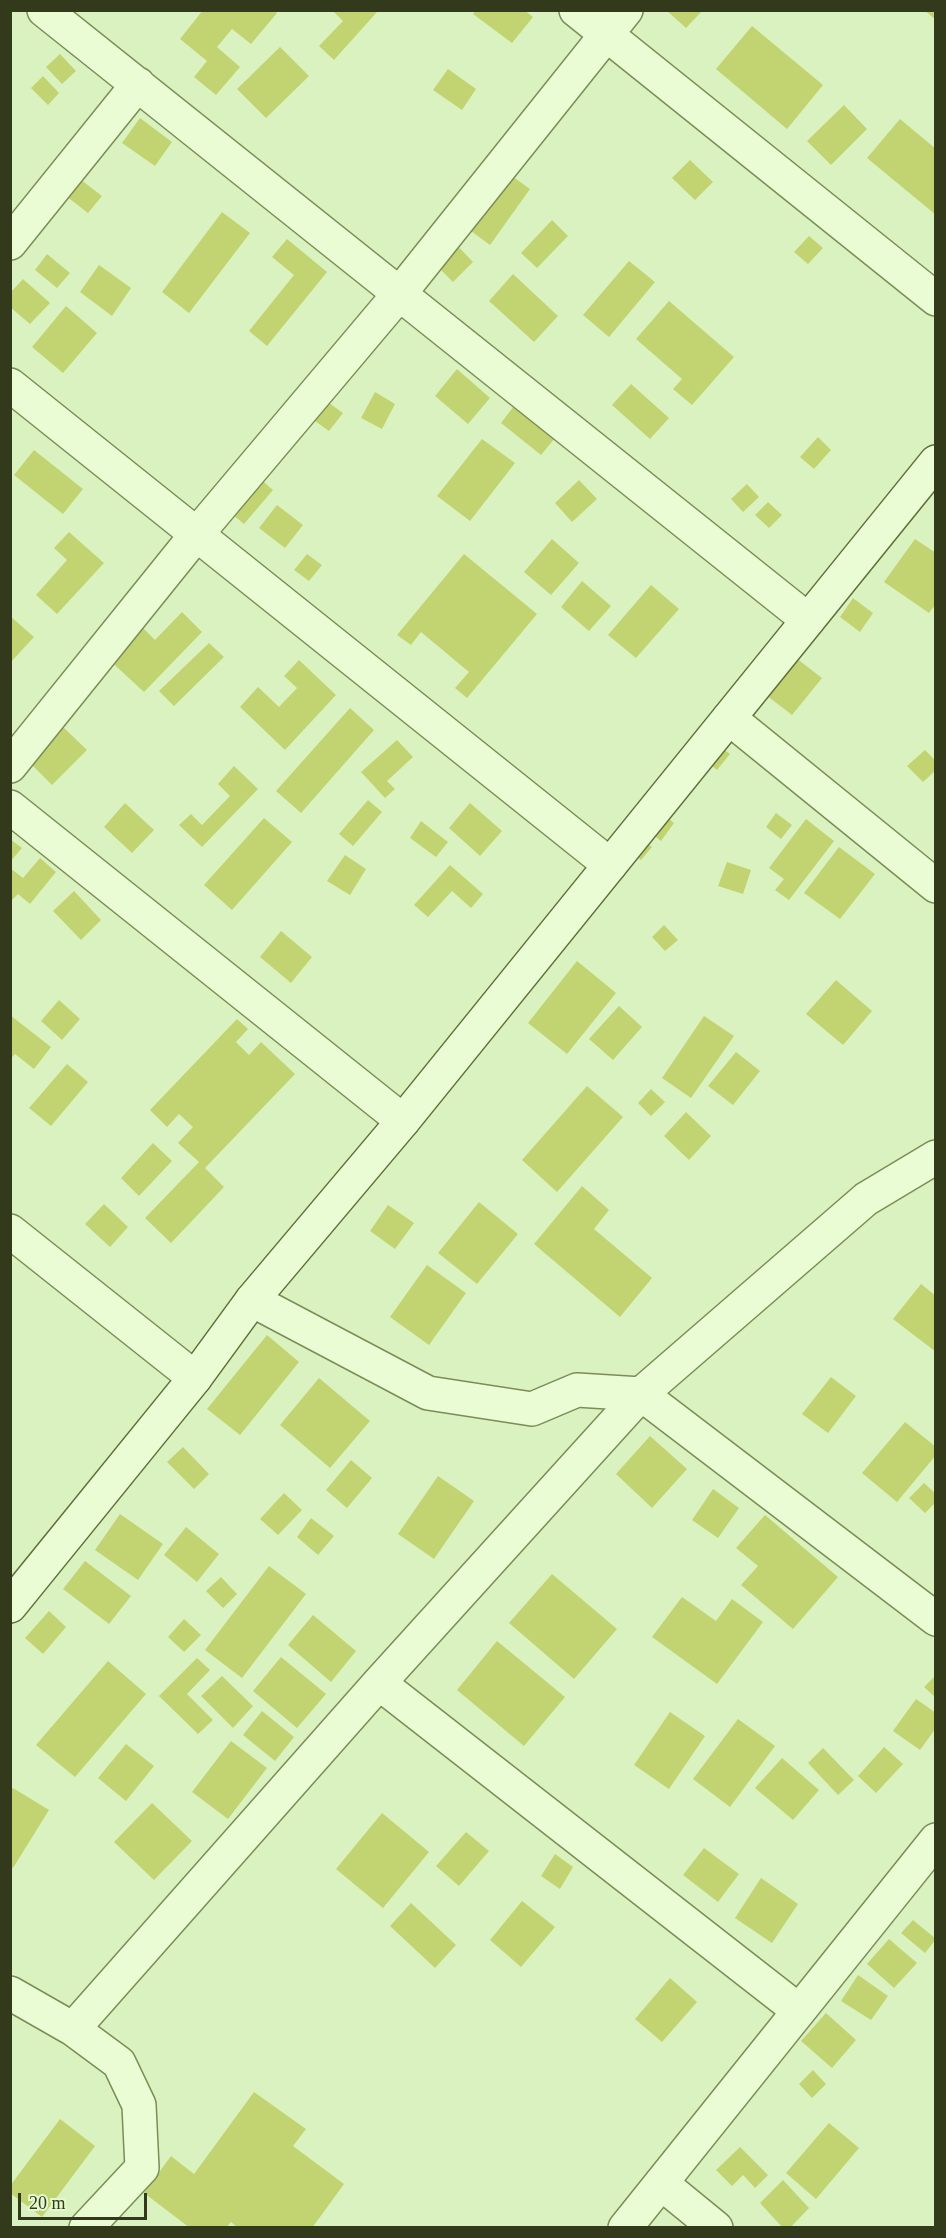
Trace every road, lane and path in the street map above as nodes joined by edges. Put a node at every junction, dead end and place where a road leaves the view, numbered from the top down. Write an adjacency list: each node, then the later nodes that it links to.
1 (44, 10): 4 (street)
2 (576, 10): 3 (street)
3 (616, 23): 6 (street); 7 (street)
4 (138, 84): 5 (street); 6 (street)
5 (10, 243)
6 (400, 294): 10 (street); 11 (street)
7 (936, 299)
8 (10, 385): 10 (street)
9 (936, 462): 11 (street)
10 (196, 535): 13 (street); 15 (street)
11 (808, 620): 12 (street)
12 (729, 718): 15 (street); 16 (street)
13 (10, 766)
14 (10, 807): 17 (street)
15 (610, 865): 17 (street)
16 (936, 886)
17 (403, 1121): 20 (street)
18 (936, 1157): 22 (street)
19 (10, 1231): 21 (street)
20 (252, 1300): 21 (street); 22 (street)
21 (195, 1378): 23 (street)
22 (641, 1394): 24 (street); 25 (street)
23 (10, 1606)
24 (936, 1619)
25 (379, 1683): 28 (street); 29 (street)
26 (930, 1857): 28 (street)
27 (10, 1993): 29 (street)
28 (798, 2010): 30 (street)
29 (73, 2029): 31 (street)
30 (660, 2183): 32 (street); 33 (street)
31 (86, 2228)
32 (624, 2228)
33 (716, 2228)

